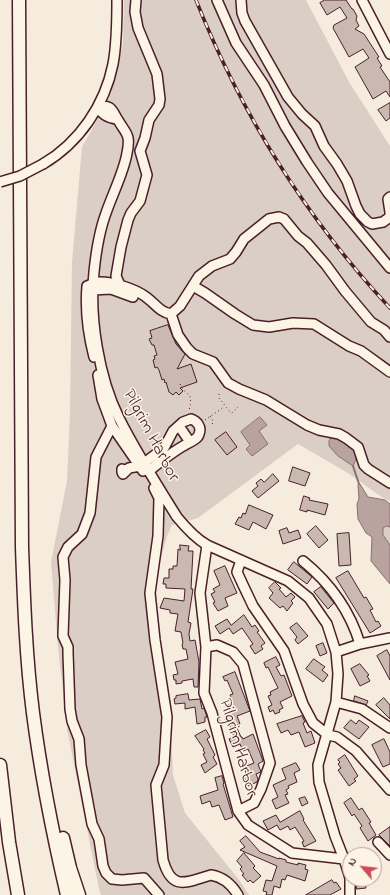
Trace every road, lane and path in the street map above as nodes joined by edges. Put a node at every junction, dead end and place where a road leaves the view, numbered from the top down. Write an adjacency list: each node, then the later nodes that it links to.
1 (19, 0): 46 (highway)
2 (117, 0): 8 (street)
3 (136, 0): 14 (street)
4 (217, 0): 13 (street)
5 (241, 0): 12 (street)
6 (362, 0): 7 (street)
7 (390, 54)
8 (98, 106): 9 (street, bridge); 16 (street, Pilgrim Harbor)
9 (0, 182)
10 (390, 197): 11 (street)
11 (390, 213): 12 (street)
12 (390, 217)
13 (390, 268)
14 (120, 285): 16 (street); 18 (street)
15 (192, 286): 18 (street); 19 (street); 20 (street)
16 (92, 287): 17 (street); 29 (street); 32 (street, Pilgrim Harbor)
17 (133, 297)
18 (171, 314): 34 (street)
19 (390, 337)
20 (390, 372)
21 (180, 384): 26 (path)
22 (219, 394): 23 (path)
23 (225, 407): 24 (path); 25 (path)
24 (238, 407)
25 (210, 416): 27 (path); 28 (path)
26 (188, 420): 27 (street); 30 (street)
27 (198, 424): 31 (street)
28 (212, 425)
29 (112, 426): 32 (street); 56 (street)
30 (179, 426): 31 (street); 32 (street)
31 (190, 442): 32 (street)
32 (144, 467): 33 (street); 35 (street, Pilgrim Harbor); 57 (street)
33 (126, 470)
34 (390, 483)
35 (207, 545): 36 (street, Pilgrim Harbor); 40 (street, Pilgrim Harbor)
36 (241, 560): 41 (street, Pilgrim Harbor); 44 (street)
37 (303, 561): 39 (street)
38 (390, 638): 39 (street)
39 (360, 644): 41 (street)
40 (206, 647): 48 (street, Pilgrim Harbor); 48 (street, Pilgrim Harbor)
41 (336, 652): 42 (street, Pilgrim Harbor)
42 (336, 702): 43 (street); 44 (street, Pilgrim Harbor)
43 (390, 728)
44 (328, 735): 47 (street); 50 (street, Pilgrim Harbor)
45 (0, 765): 53 (highway)
46 (43, 781): 54 (highway); 55 (highway)
47 (390, 790)
48 (238, 811): 52 (street, Pilgrim Harbor)
49 (378, 842): 51 (street)
50 (342, 854)
51 (390, 855)
52 (342, 859)
53 (18, 895)
54 (67, 895)
55 (79, 895)
56 (160, 895)
57 (238, 895)

